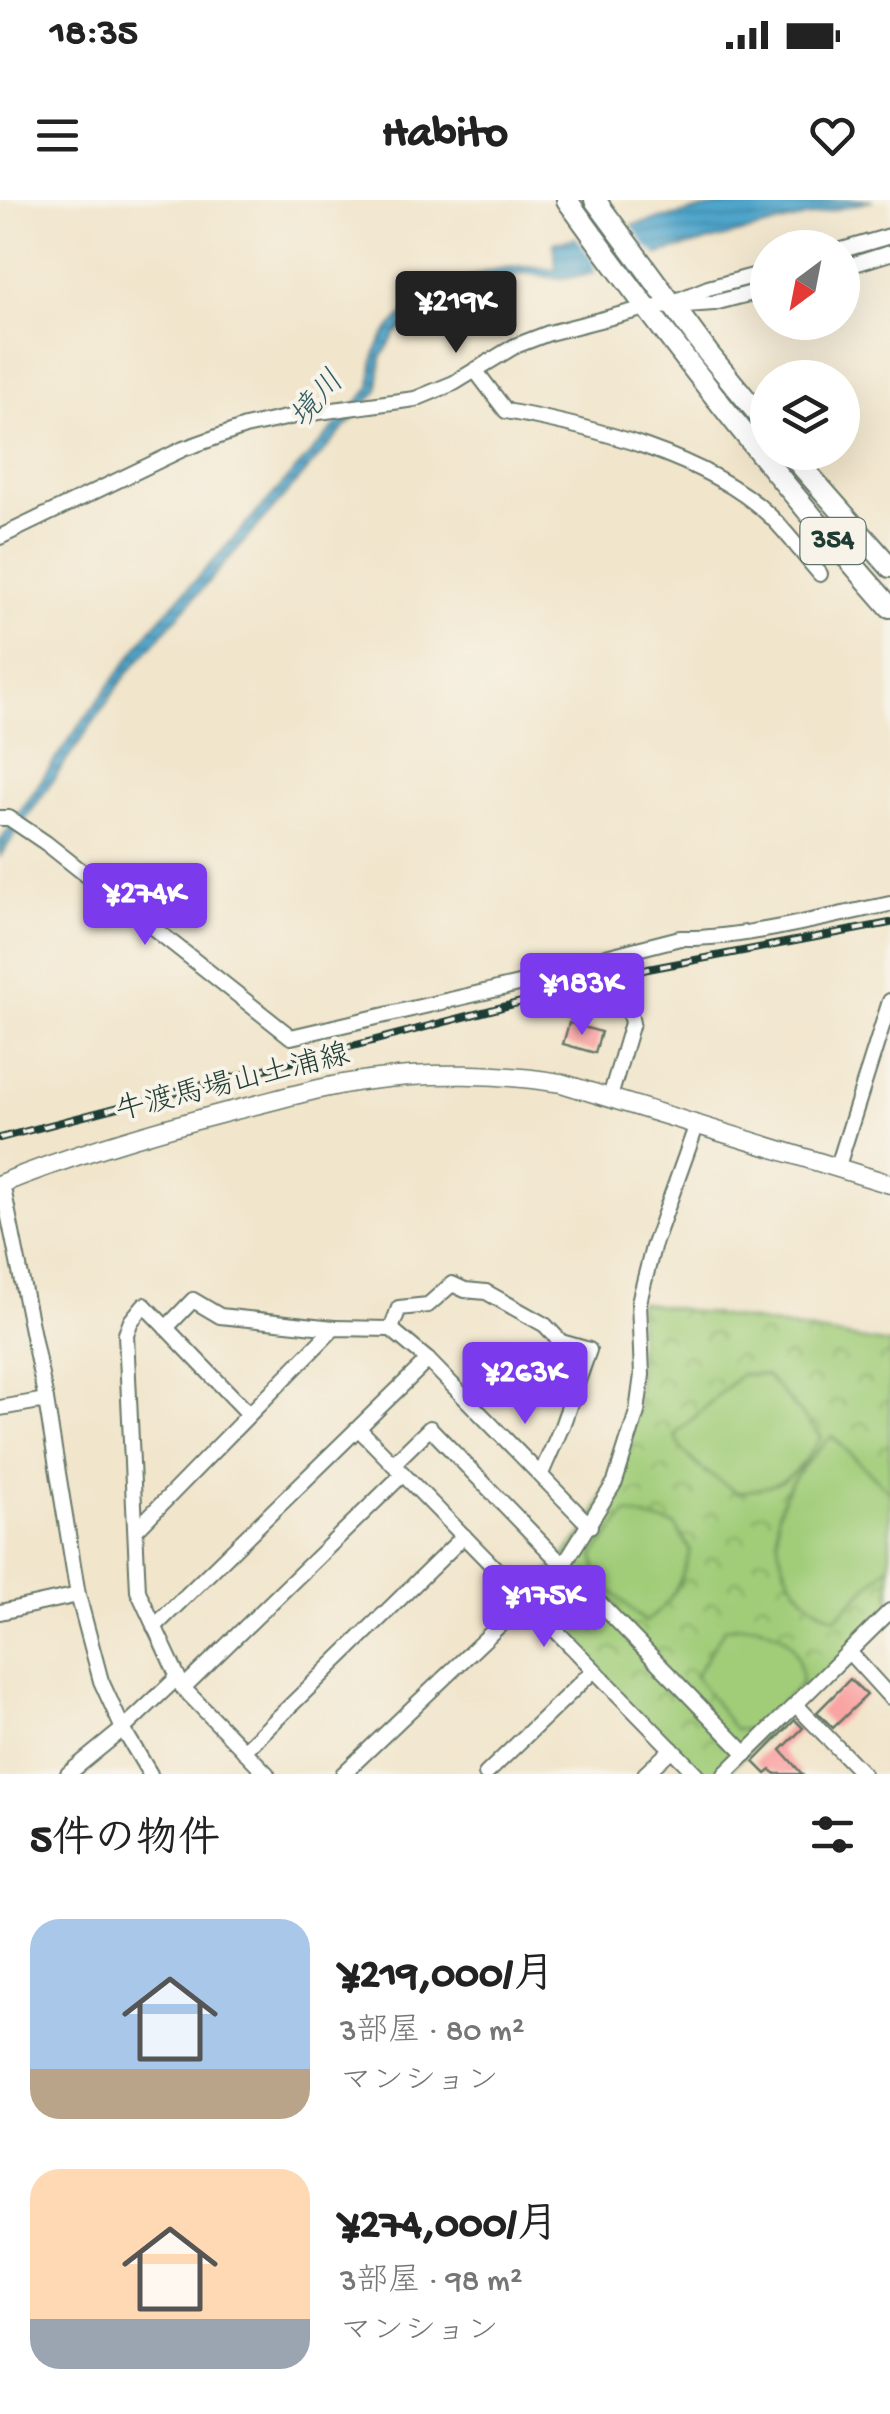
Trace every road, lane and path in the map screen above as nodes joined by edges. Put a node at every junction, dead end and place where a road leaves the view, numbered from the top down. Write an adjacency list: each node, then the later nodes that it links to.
1 (567, 200): 10 (highway, 354)
2 (595, 200): 9 (highway)
3 (890, 236): 4 (street)
4 (860, 245)
5 (890, 253): 6 (street)
6 (860, 262)
7 (750, 277): 9 (street)
8 (750, 294): 9 (street)
9 (671, 304): 10 (street); 12 (highway)
10 (646, 308): 11 (street); 17 (highway, 354)
11 (475, 370): 14 (street); 16 (street)
12 (750, 403)
13 (805, 470): 15 (highway, 354)
14 (0, 537)
15 (890, 568)
16 (820, 574)
17 (890, 606)
18 (4, 818): 19 (street)
19 (890, 904)
20 (626, 993): 22 (street)
21 (890, 1001): 24 (street)
22 (610, 1097): 23 (main road, 牛渡馬場山土浦線); 25 (main road, 牛渡馬場山土浦線)
23 (698, 1124): 24 (main road, 牛渡馬場山土浦線); 37 (street)
24 (838, 1166): 26 (main road, 牛渡馬場山土浦線)
25 (1, 1184): 31 (street)
26 (890, 1184)
27 (166, 1328): 28 (street); 33 (street); 38 (street)
28 (334, 1328): 29 (street); 33 (street)
29 (392, 1329): 30 (street); 36 (street)
30 (428, 1360): 34 (street); 36 (street)
31 (46, 1400): 32 (street); 41 (street)
32 (0, 1408)
33 (248, 1413): 38 (street)
34 (359, 1429): 35 (street); 45 (street)
35 (398, 1469): 39 (street); 40 (street); 48 (street)
36 (541, 1474): 37 (street)
37 (590, 1526): 40 (street)
38 (138, 1528): 45 (street)
39 (464, 1536): 42 (street); 53 (street)
40 (564, 1564): 42 (street); 54 (street)
41 (78, 1595): 43 (street); 51 (street)
42 (525, 1599): 47 (street); 59 (street)
43 (0, 1612)
44 (890, 1612): 46 (street)
45 (154, 1626): 48 (street)
46 (849, 1652): 49 (street); 50 (street)
47 (594, 1670): 52 (street); 60 (street)
48 (180, 1683): 51 (street); 53 (street)
49 (890, 1697)
50 (796, 1704): 54 (street); 55 (street)
51 (123, 1729): 56 (street); 57 (street)
52 (672, 1749): 61 (street); 62 (street)
53 (244, 1751): 58 (street)
54 (746, 1754): 63 (street)
55 (857, 1772)
56 (68, 1774)
57 (150, 1774)
58 (267, 1774)
59 (343, 1774)
60 (486, 1774)
61 (645, 1774)
62 (696, 1774)
63 (726, 1774)

